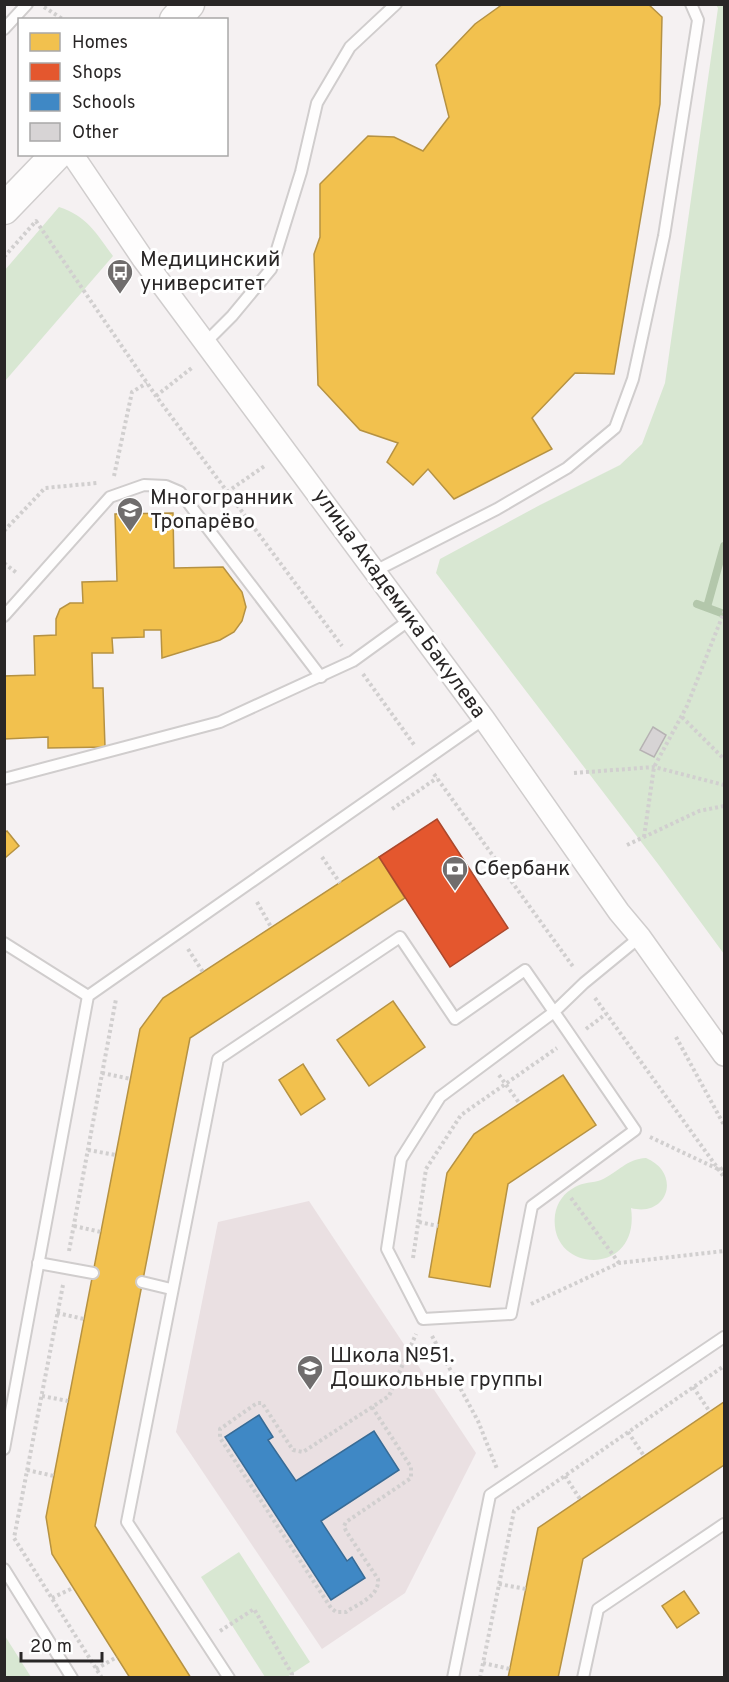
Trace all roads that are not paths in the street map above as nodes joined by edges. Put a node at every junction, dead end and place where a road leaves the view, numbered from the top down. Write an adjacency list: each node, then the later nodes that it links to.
1 (27, 4): 6 (lane)
2 (189, 4): 5 (main road)
3 (396, 4): 10 (lane)
4 (691, 4): 11 (lane)
5 (178, 18)
6 (4, 29)
7 (55, 156): 9 (main road)
8 (73, 156): 10 (street, улица Академика Бакулева)
9 (4, 209)
10 (209, 346): 11 (street, улица Академика Бакулева)
11 (375, 571): 13 (street, улица Академика Бакулева)
12 (4, 616): 14 (lane)
13 (411, 619): 14 (lane); 15 (street, улица Академика Бакулева)
14 (321, 677): 16 (lane)
15 (484, 719): 17 (street, улица Академика Бакулева); 19 (lane)
16 (4, 779)
17 (640, 937): 20 (lane); 21 (street, улица Академика Бакулева)
18 (4, 943): 19 (lane)
19 (88, 996): 22 (lane)
20 (554, 1012): 20 (lane); 25 (lane)
21 (724, 1055)
22 (38, 1263): 23 (lane); 27 (lane)
23 (93, 1273)
24 (142, 1282): 25 (lane)
25 (171, 1289): 31 (lane)
26 (724, 1337): 32 (lane)
27 (4, 1449)
28 (724, 1524): 33 (lane)
29 (4, 1569): 30 (lane)
30 (72, 1677)
31 (229, 1677)
32 (453, 1677)
33 (583, 1677)

